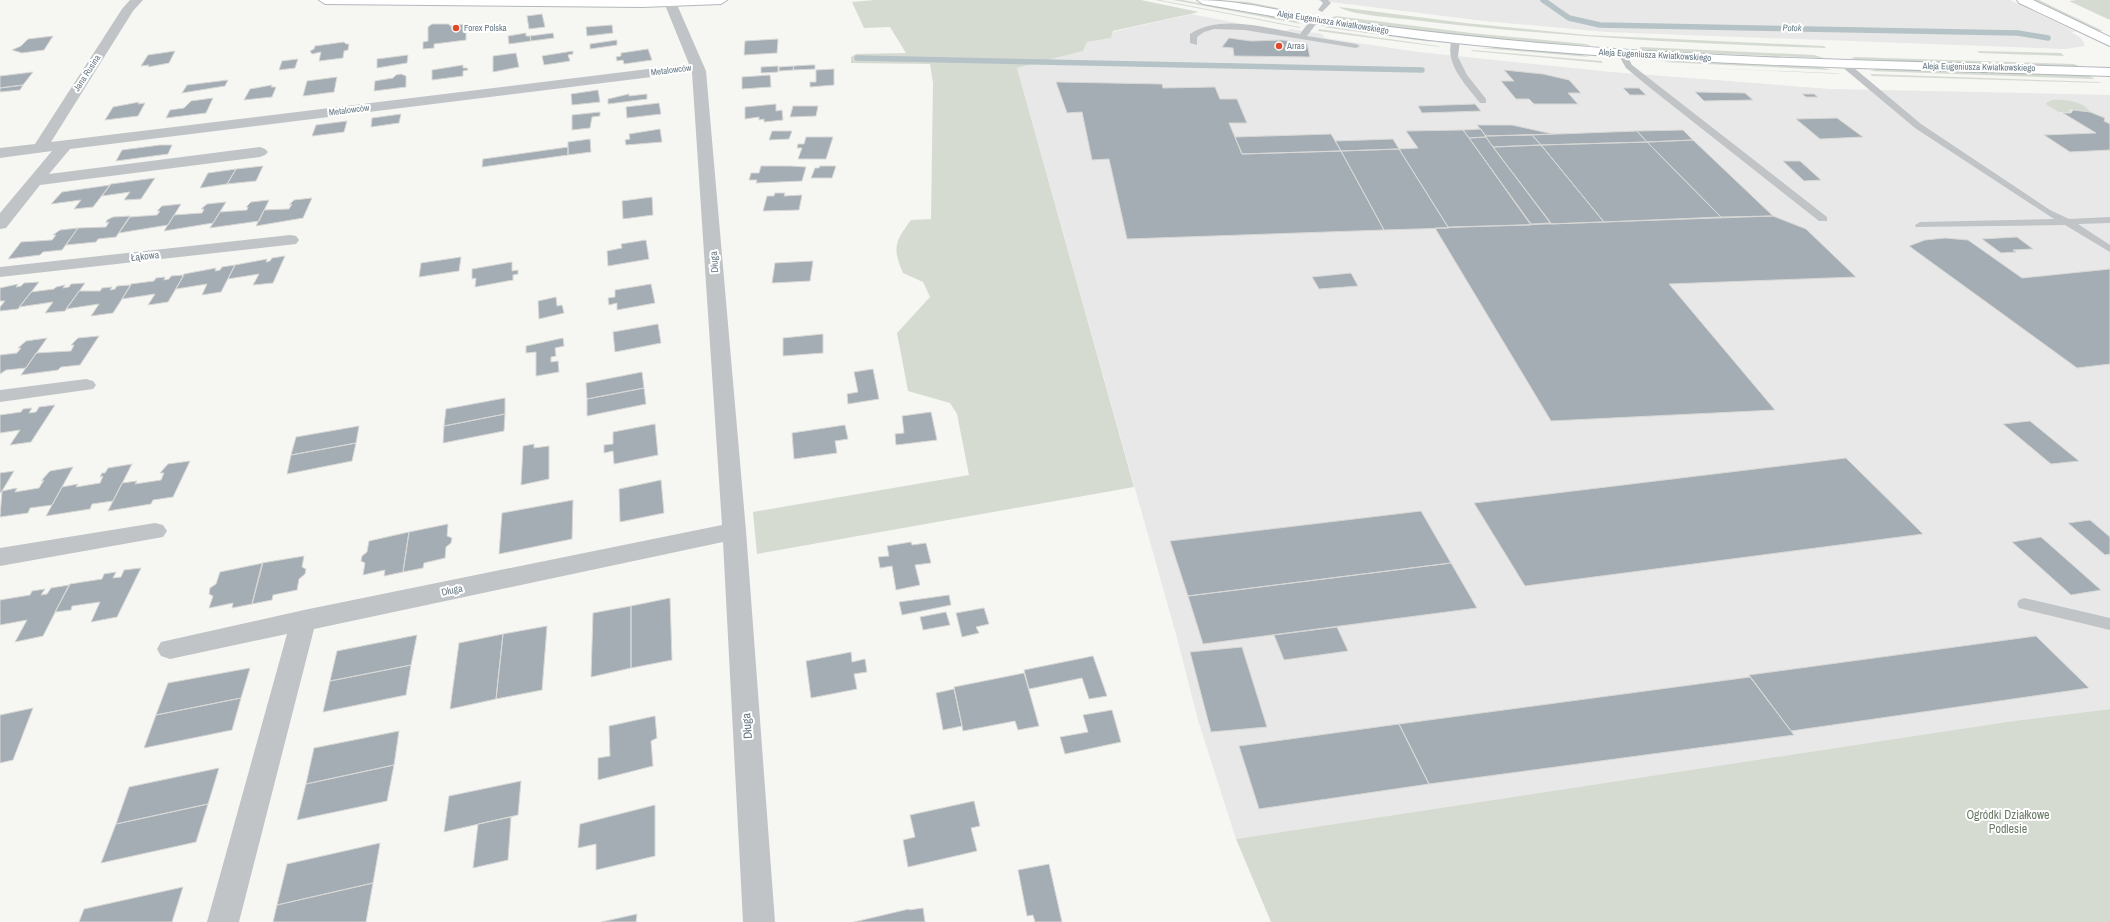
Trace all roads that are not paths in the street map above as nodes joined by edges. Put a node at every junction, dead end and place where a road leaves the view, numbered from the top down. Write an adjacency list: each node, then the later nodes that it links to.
1 (137, 0): 25 (street, Jana Rusina)
2 (325, 0): 3 (street)
3 (399, 0): 9 (street)
4 (721, 0): 9 (street)
5 (1203, 0): 10 (street, Aleja Eugeniusza Kwiatkowskiego)
6 (1258, 0): 10 (street, Aleja Eugeniusza Kwiatkowskiego)
7 (2023, 0): 14 (street)
8 (2047, 0): 11 (street)
9 (669, 1): 21 (street, Długa)
10 (1320, 10): 12 (lane); 13 (street, Aleja Eugeniusza Kwiatkowskiego); 17 (street, Aleja Eugeniusza Kwiatkowskiego)
11 (2110, 30)
12 (1302, 37): 15 (lane); 16 (lane)
13 (1456, 39): 17 (street, Aleja Eugeniusza Kwiatkowskiego); 23 (lane)
14 (2110, 42)
15 (1194, 43)
16 (1356, 46)
17 (1619, 48): 18 (street, Aleja Eugeniusza Kwiatkowskiego); 20 (street, Aleja Eugeniusza Kwiatkowskiego); 29 (lane)
18 (1830, 52): 19 (street, Aleja Eugeniusza Kwiatkowskiego); 20 (street)
19 (2110, 59)
20 (1844, 64): 22 (street, Aleja Eugeniusza Kwiatkowskiego); 31 (lane)
21 (698, 67): 24 (street, Metalowców); 39 (street, Długa)
22 (2110, 72)
23 (1483, 101)
24 (66, 144): 25 (street, Metalowców); 28 (street)
25 (40, 148): 27 (street, Metalowców)
26 (260, 152): 28 (street)
27 (0, 153)
28 (36, 181): 32 (street)
29 (1823, 219)
30 (2110, 220): 31 (lane)
31 (2067, 222): 33 (lane); 35 (lane)
32 (0, 224)
33 (1920, 225)
34 (290, 240): 36 (street, Łąkowa)
35 (2110, 249)
36 (0, 272)
37 (86, 385): 38 (street)
38 (0, 396)
39 (734, 530): 43 (street, Długa); 47 (street, Długa)
40 (155, 531): 41 (street)
41 (0, 557)
42 (2024, 604): 44 (lane)
43 (304, 620): 45 (street, Długa); 46 (street)
44 (2110, 624)
45 (170, 649)
46 (223, 922)
47 (759, 922)

